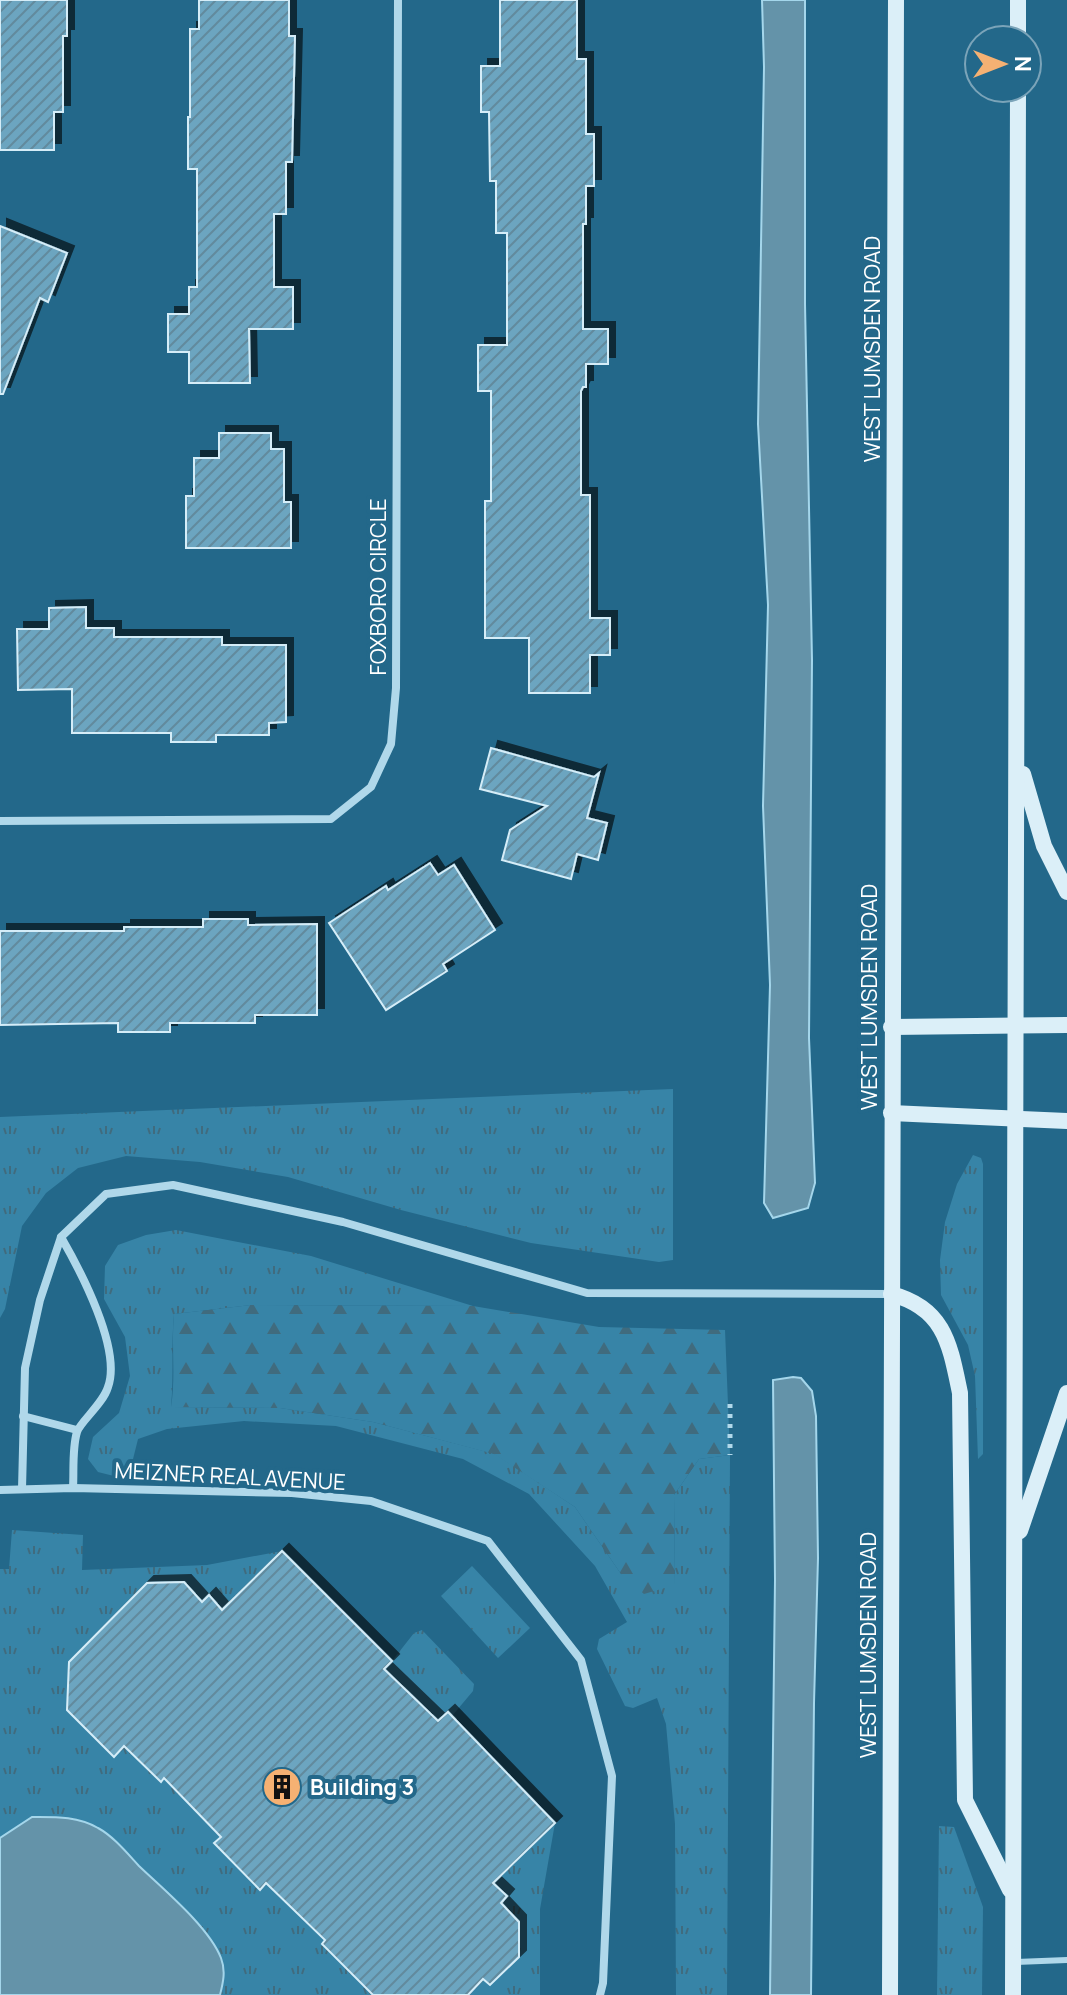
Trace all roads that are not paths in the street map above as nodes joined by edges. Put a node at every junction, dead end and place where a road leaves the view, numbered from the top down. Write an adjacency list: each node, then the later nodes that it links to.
1 (398, 0): 7 (street, FOXBORO CIRCLE)
2 (896, 0): 11 (main road, WEST LUMSDEN ROAD)
3 (1018, 0): 4 (main road)
4 (1018, 24)
5 (1018, 104): 6 (main road)
6 (1017, 755): 8 (main road); 9 (main road)
7 (0, 821)
8 (1067, 892)
9 (1015, 1025): 10 (main road); 11 (main road); 13 (main road)
10 (1067, 1025)
11 (891, 1027): 12 (main road, WEST LUMSDEN ROAD)
12 (891, 1113): 13 (main road); 16 (main road, WEST LUMSDEN ROAD)
13 (1014, 1119): 14 (main road); 23 (main road)
14 (1067, 1121)
15 (61, 1237): 16 (street); 18 (street); 19 (street)
16 (891, 1294): 24 (main road); 28 (main road, WEST LUMSDEN ROAD)
17 (1067, 1393): 23 (main road)
18 (23, 1416): 19 (street); 21 (street)
19 (77, 1430): 20 (street)
20 (73, 1488): 21 (street, MEIZNER REAL AVENUE); 27 (street, MEIZNER REAL AVENUE)
21 (22, 1489): 22 (street, MEIZNER REAL AVENUE)
22 (0, 1490)
23 (1014, 1548): 24 (main road)
24 (1013, 1895): 26 (main road)
25 (1067, 1960): 26 (lane)
26 (1013, 1962): 29 (main road)
27 (600, 1995)
28 (890, 1995)
29 (1013, 1995)

